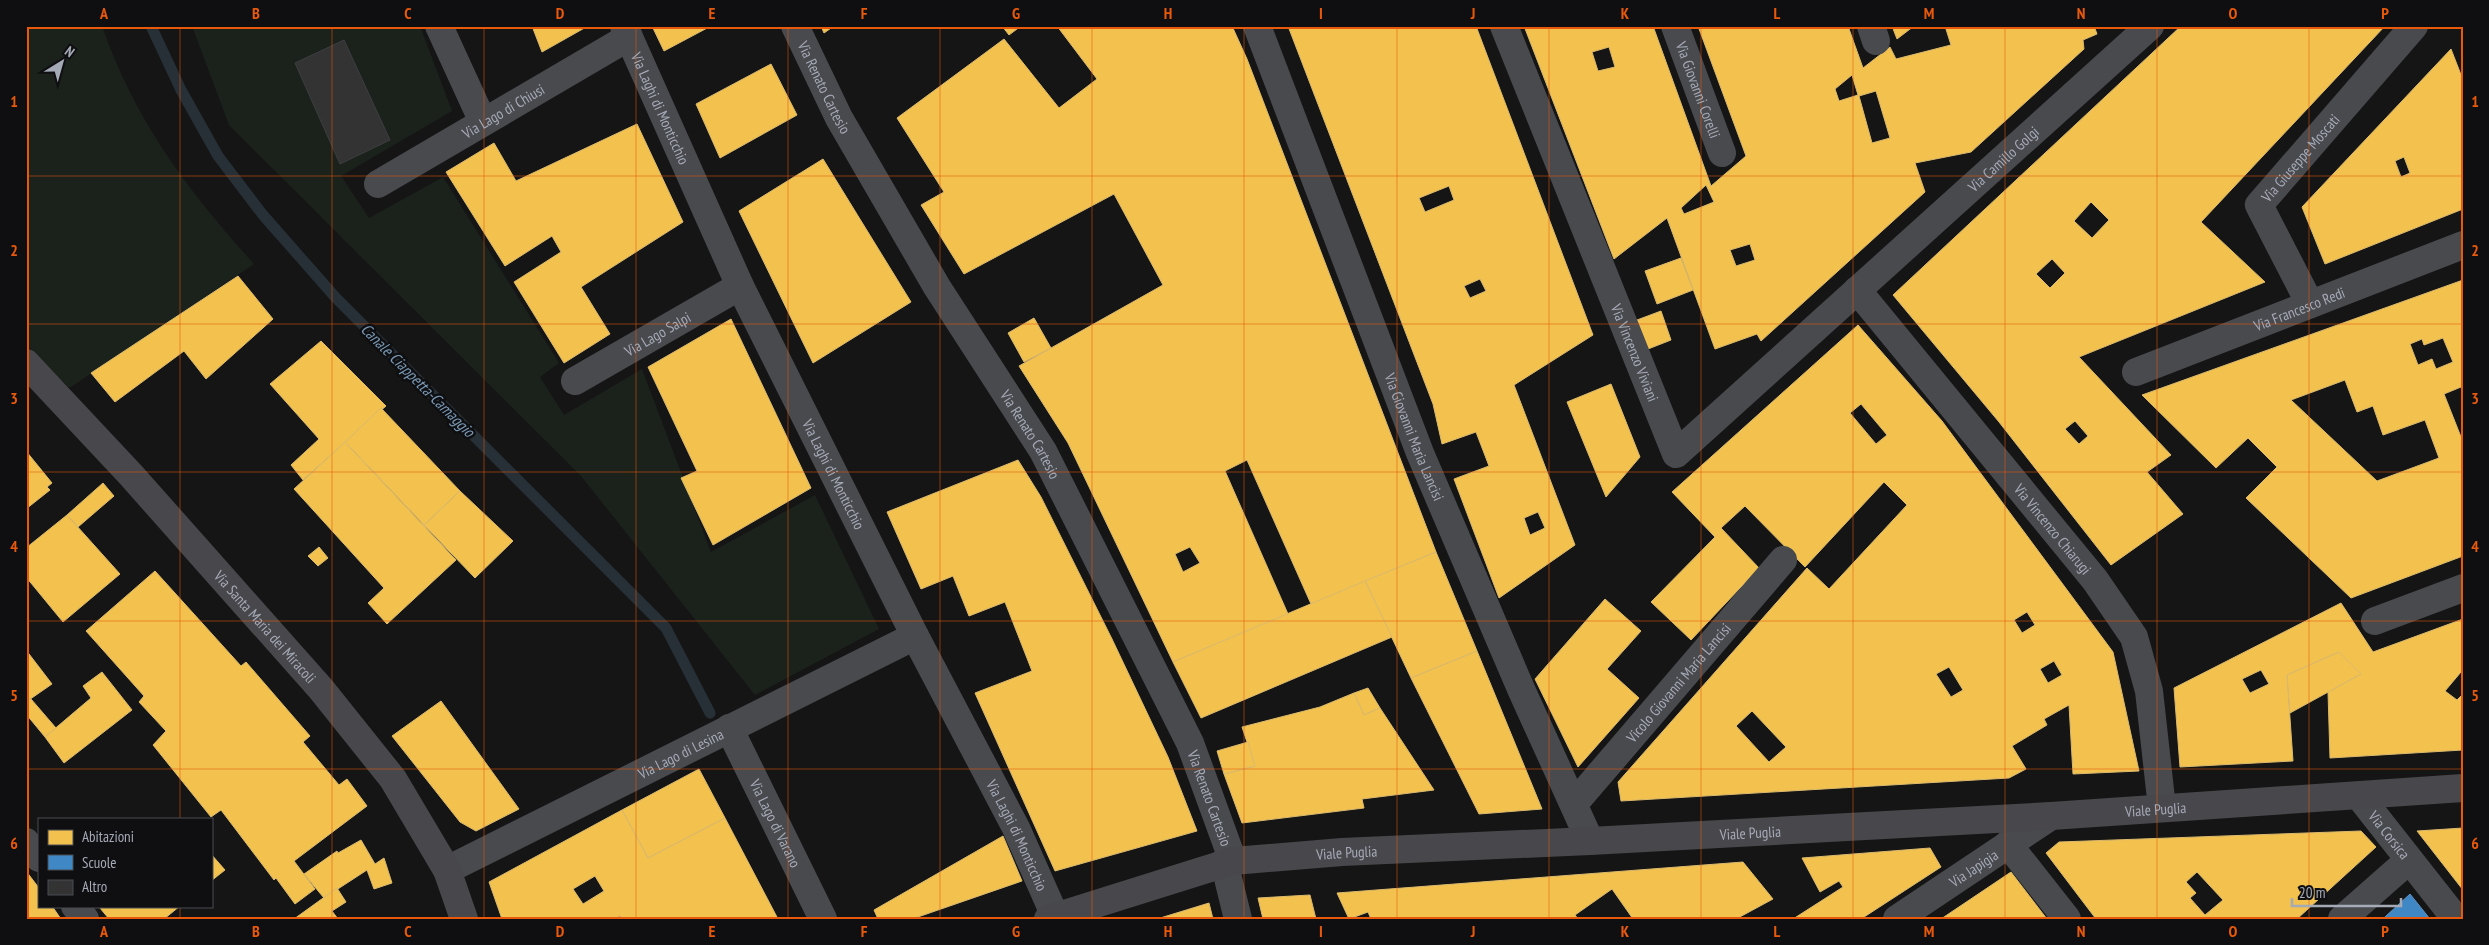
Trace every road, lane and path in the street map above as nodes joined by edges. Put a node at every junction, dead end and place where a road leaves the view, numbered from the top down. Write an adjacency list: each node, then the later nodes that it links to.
1 (439, 26): 9 (street)
2 (795, 26): 34 (street, Via Renato Cartesio)
3 (1257, 26): 26 (street, Via Giovanni Maria Lancisi)
4 (1504, 26): 14 (street, Via Vincenzo Viviani)
5 (1675, 26): 10 (street, Via Giovanni Corelli)
6 (2150, 26): 14 (street, Via Camillo Golgi)
7 (2414, 26): 15 (street, Via Giuseppe Moscati)
8 (626, 32): 9 (street, Via Lago di Chiusi); 13 (street, Via Laghi di Monticchio)
9 (483, 122): 11 (street, Via Lago di Chiusi)
10 (1722, 153)
11 (378, 184)
12 (2463, 244): 15 (street, Via Francesco Redi)
13 (740, 286): 18 (street, Via Lago Salpi); 22 (street, Via Laghi di Monticchio)
14 (1857, 290): 27 (street, Via Vincenzo Chiarugi)
15 (2310, 304): 17 (street, Via Francesco Redi)
16 (26, 363): 35 (main road, Via Santa Maria dei Miracoli)
17 (2136, 372)
18 (575, 381)
19 (1783, 560): 26 (street, Vicolo Giovanni Maria Lancisi)
20 (2463, 588): 21 (street)
21 (2375, 621)
22 (915, 636): 23 (street, Via Lago di Lesina); 37 (street, Via Laghi di Monticchio)
23 (729, 728): 35 (street, Via Lago di Lesina); 40 (street, Via Lago di Varano)
24 (2463, 788): 25 (main road, Viale Puglia)
25 (2360, 797): 27 (main road, Viale Puglia); 33 (street, Via Corsica)
26 (1574, 804): 29 (street, Via Giovanni Maria Lancisi)
27 (2162, 808): 28 (main road, Viale Puglia)
28 (2051, 816): 29 (main road, Viale Puglia); 31 (street, Via Japigia)
29 (1590, 841): 34 (main road, Viale Puglia)
30 (26, 842): 32 (street)
31 (2008, 844): 42 (street, Via Japigia); 43 (street)
32 (38, 857)
33 (2410, 860): 44 (street); 45 (street, Via Corsica)
34 (1229, 861): 37 (main road, Viale Puglia); 41 (street, Via Renato Cartesio)
35 (447, 870): 39 (main road, Via Santa Maria dei Miracoli)
36 (77, 908): 38 (street)
37 (1059, 917)
38 (85, 919)
39 (464, 919)
40 (823, 919)
41 (1238, 919)
42 (1896, 919)
43 (2067, 919)
44 (2342, 919)
45 (2456, 919)

